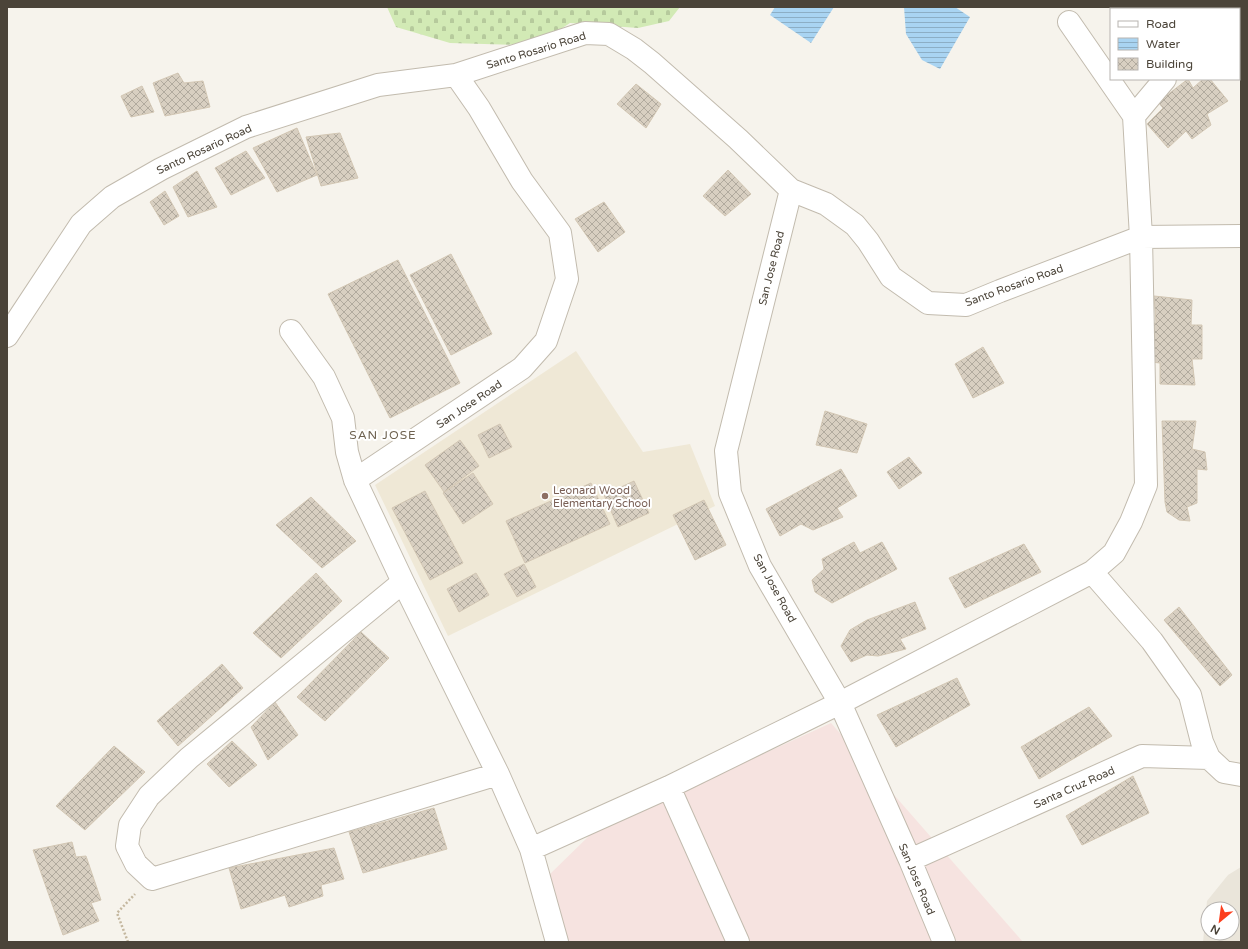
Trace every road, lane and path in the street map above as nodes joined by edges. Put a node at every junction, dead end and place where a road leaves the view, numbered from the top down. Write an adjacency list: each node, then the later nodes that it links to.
1 (1069, 22): 4 (street)
2 (456, 75): 5 (street, Santo Rosario Road); 9 (street, Santo Rosario Road); 10 (street, San Jose Road)
3 (1164, 80): 4 (street)
4 (1134, 116): 7 (street)
5 (791, 190): 7 (street, Santo Rosario Road); 13 (street, San Jose Road)
6 (1241, 236): 7 (street)
7 (1141, 237): 11 (street)
8 (290, 331): 10 (street)
9 (7, 336)
10 (355, 480): 12 (street)
11 (1092, 572): 13 (street); 14 (street)
12 (403, 582): 15 (street); 20 (street)
13 (840, 702): 17 (street); 19 (street, San Jose Road)
14 (1209, 758): 16 (street); 19 (street, Santa Cruz Road)
15 (498, 774): 18 (street); 20 (street)
16 (1241, 775)
17 (669, 787): 18 (street); 23 (street)
18 (531, 849): 22 (street)
19 (910, 860): 24 (street, San Jose Road)
20 (152, 879): 21 (path)
21 (128, 942)
22 (557, 942)
23 (738, 942)
24 (944, 942)

